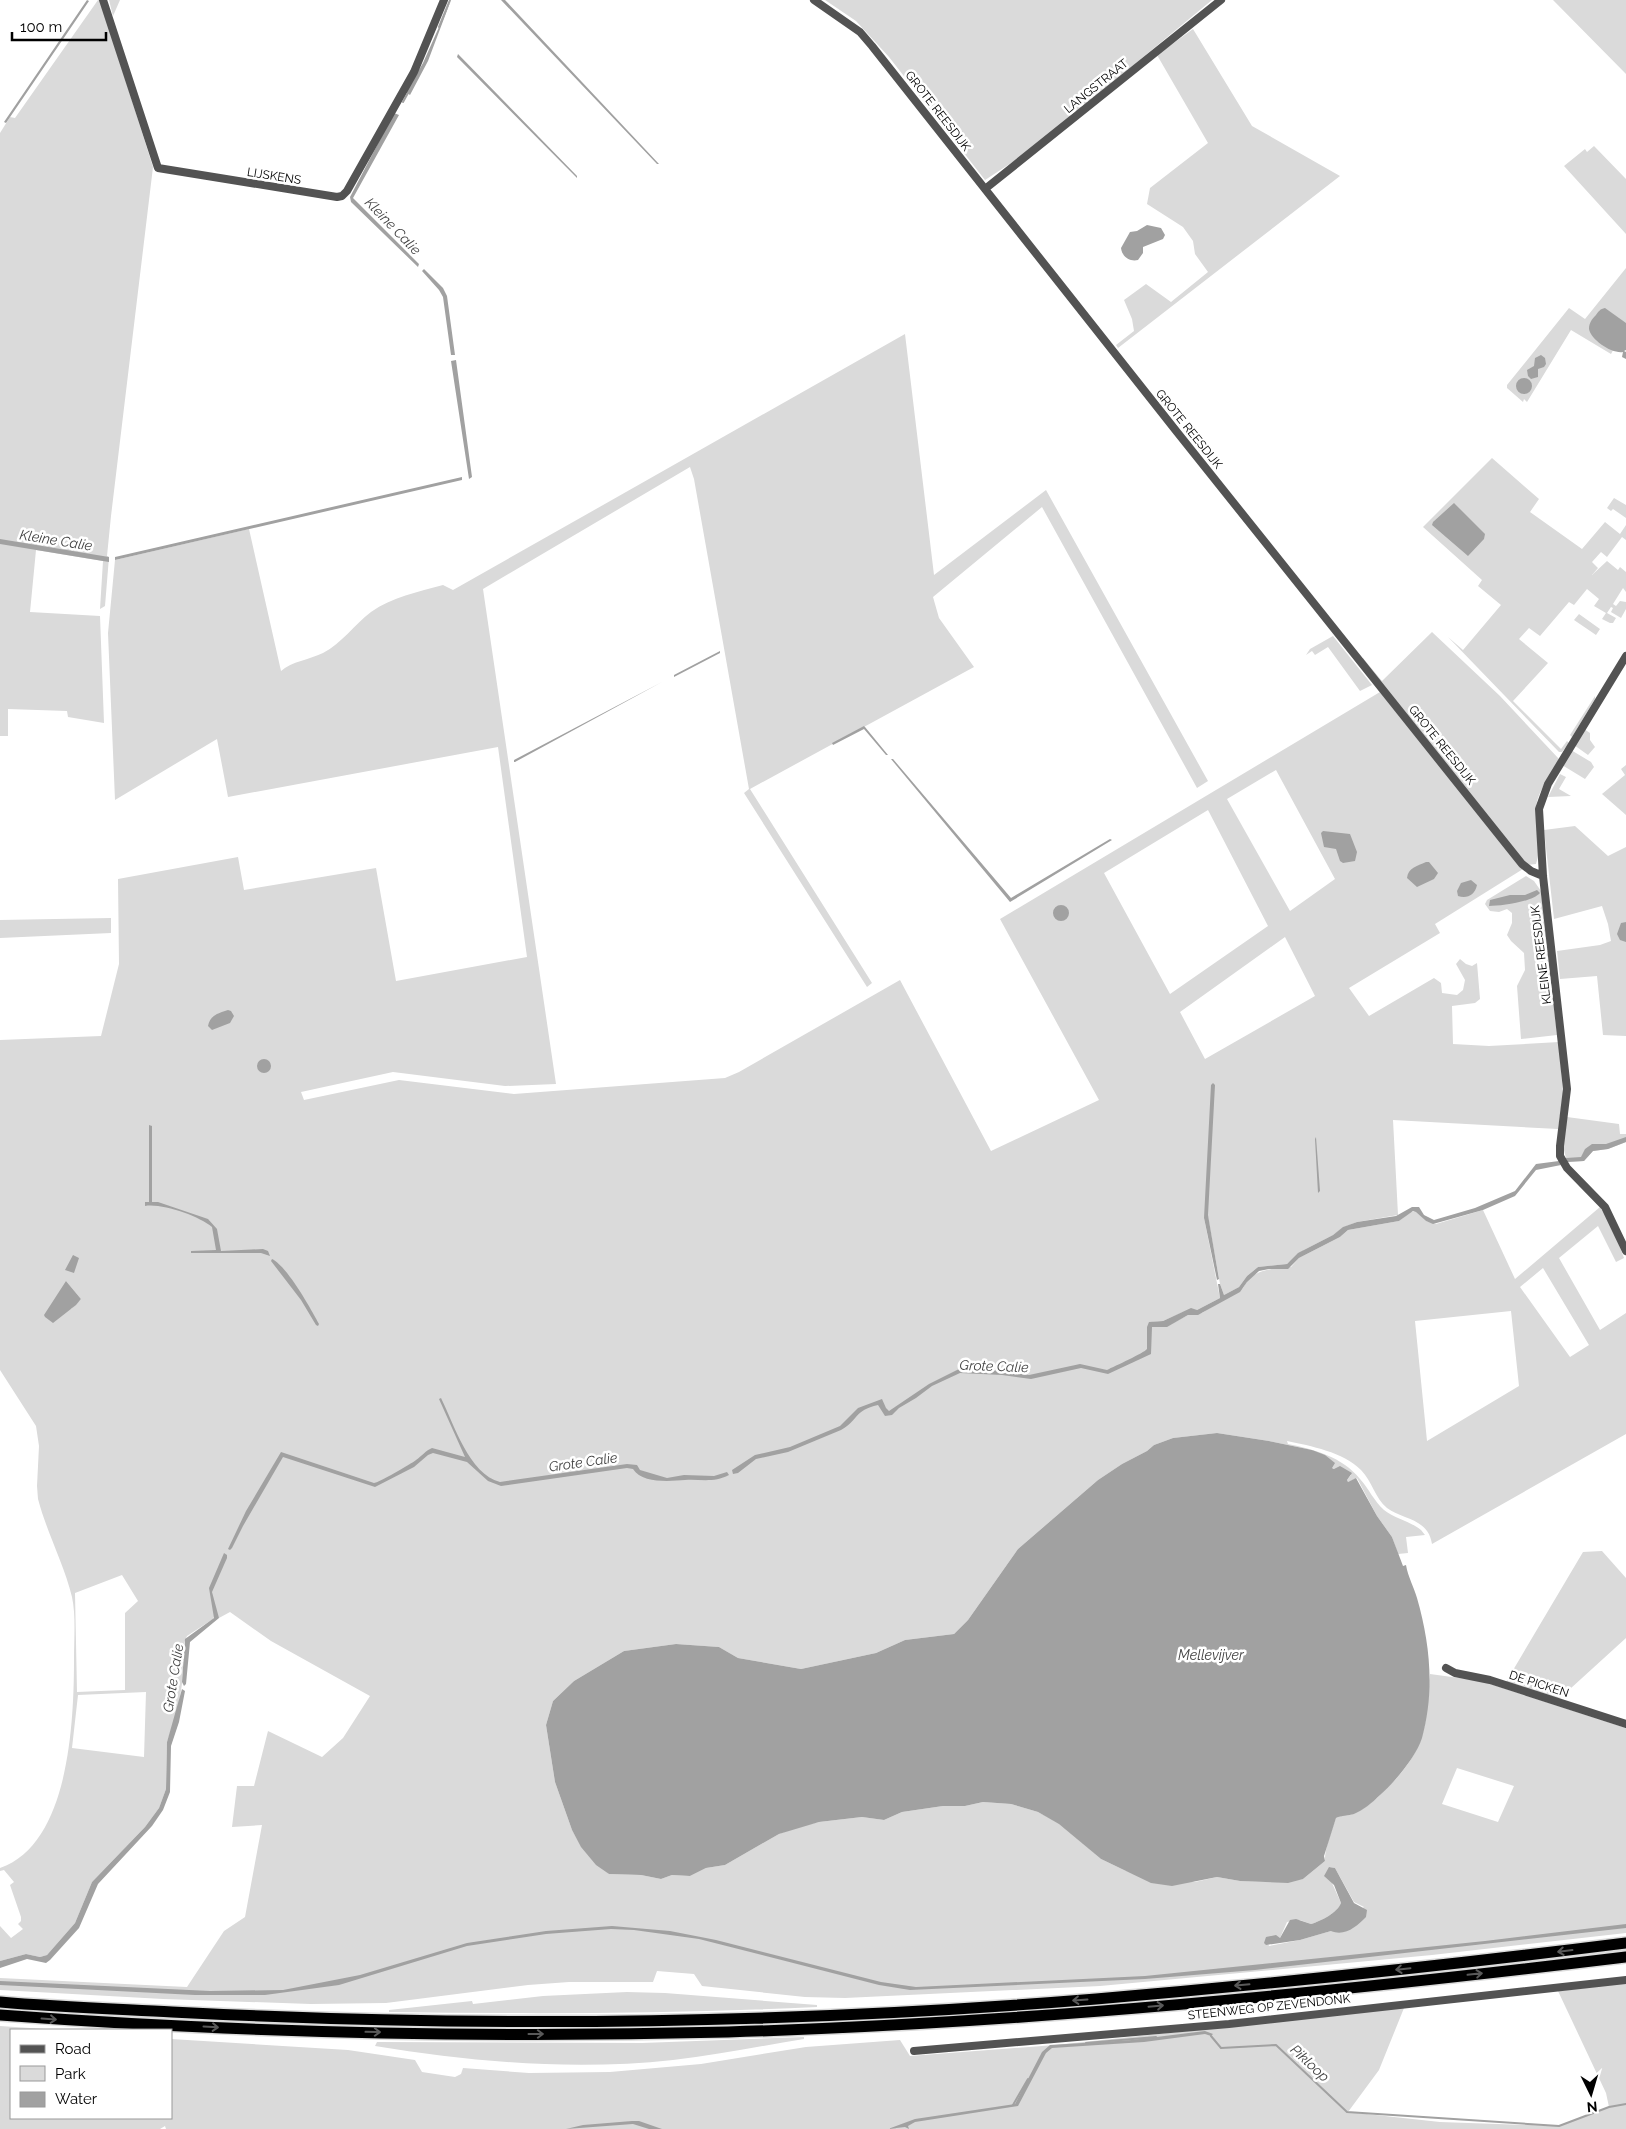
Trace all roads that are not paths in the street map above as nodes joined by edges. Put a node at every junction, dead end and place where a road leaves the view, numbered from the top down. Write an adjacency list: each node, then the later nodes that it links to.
1 (103, 0): 2 (street, LIJSKENS)
2 (444, 0)
3 (814, 0): 5 (street, GROTE REESDIJK)
4 (1221, 0): 5 (street, LANGSTRAAT)
5 (985, 189): 7 (street, GROTE REESDIJK)
6 (1626, 656): 7 (street, KLEINE REESDIJK)
7 (1543, 876): 8 (street, KLEINE REESDIJK)
8 (1626, 1251)
9 (1446, 1668): 10 (street, DE PICKEN)
10 (1626, 1724)
11 (1626, 1944): 14 (highway, one-way to 14)
12 (1626, 1956): 15 (highway, one-way to 12)
13 (1626, 1980): 16 (street, STEENWEG OP ZEVENDONK)
14 (0, 2002)
15 (0, 2015)
16 (914, 2051)

